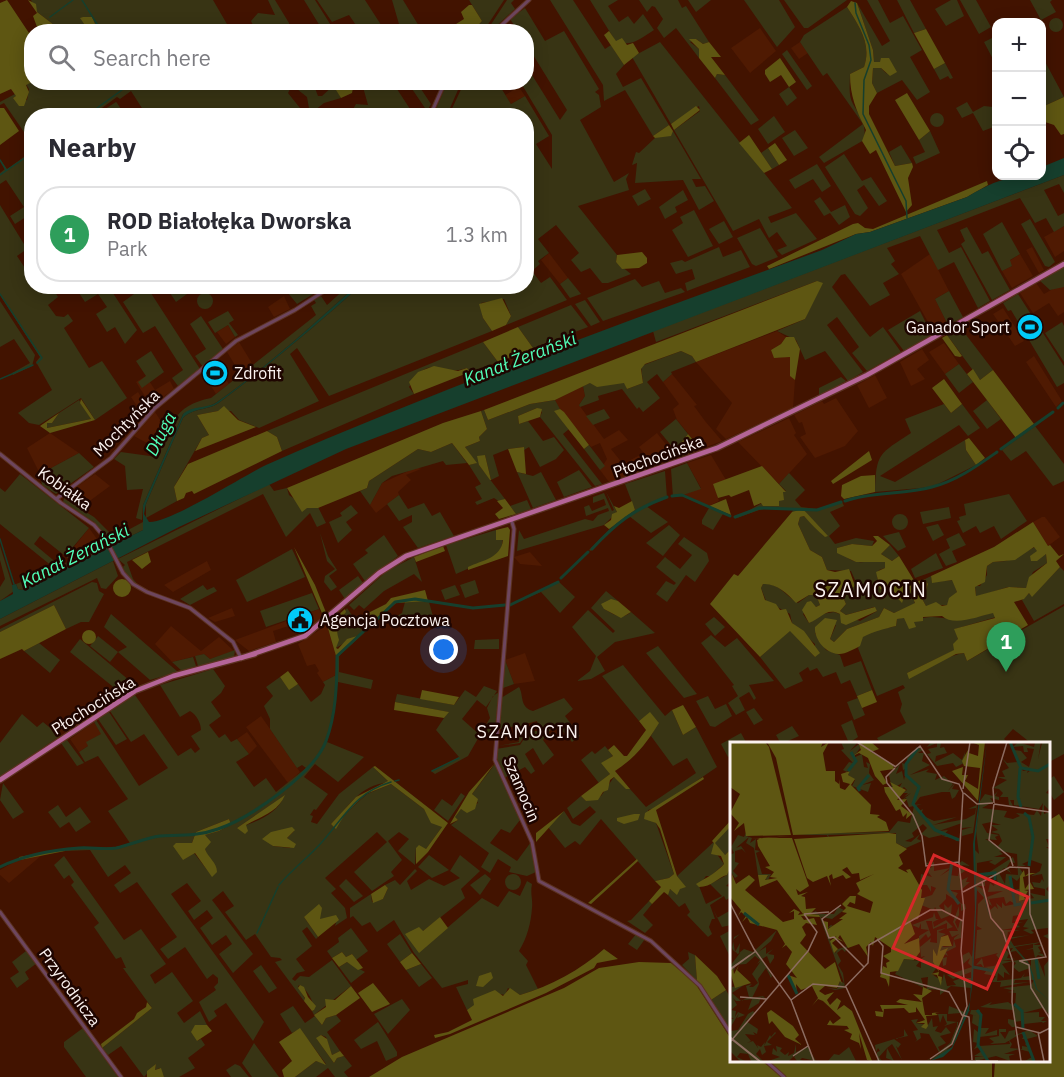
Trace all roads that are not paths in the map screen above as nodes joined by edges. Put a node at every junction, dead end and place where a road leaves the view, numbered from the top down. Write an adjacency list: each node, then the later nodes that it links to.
1 (529, 0): 2 (street)
2 (503, 24)
3 (441, 90): 4 (street)
4 (434, 108)
5 (1064, 264): 9 (main road, Płochocińska)
6 (320, 294): 8 (street, Mochtyńska)
7 (0, 454): 8 (street, Kobiałka)
8 (56, 499): 10 (street, Kobiałka)
9 (511, 519): 10 (main road, Płochocińska); 13 (street, Szamocin)
10 (242, 657): 11 (main road, Płochocińska)
11 (0, 780)
12 (0, 912): 15 (street, Przyrodnicza)
13 (730, 1032)
14 (767, 1062): 16 (street)
15 (121, 1077)
16 (784, 1077)

